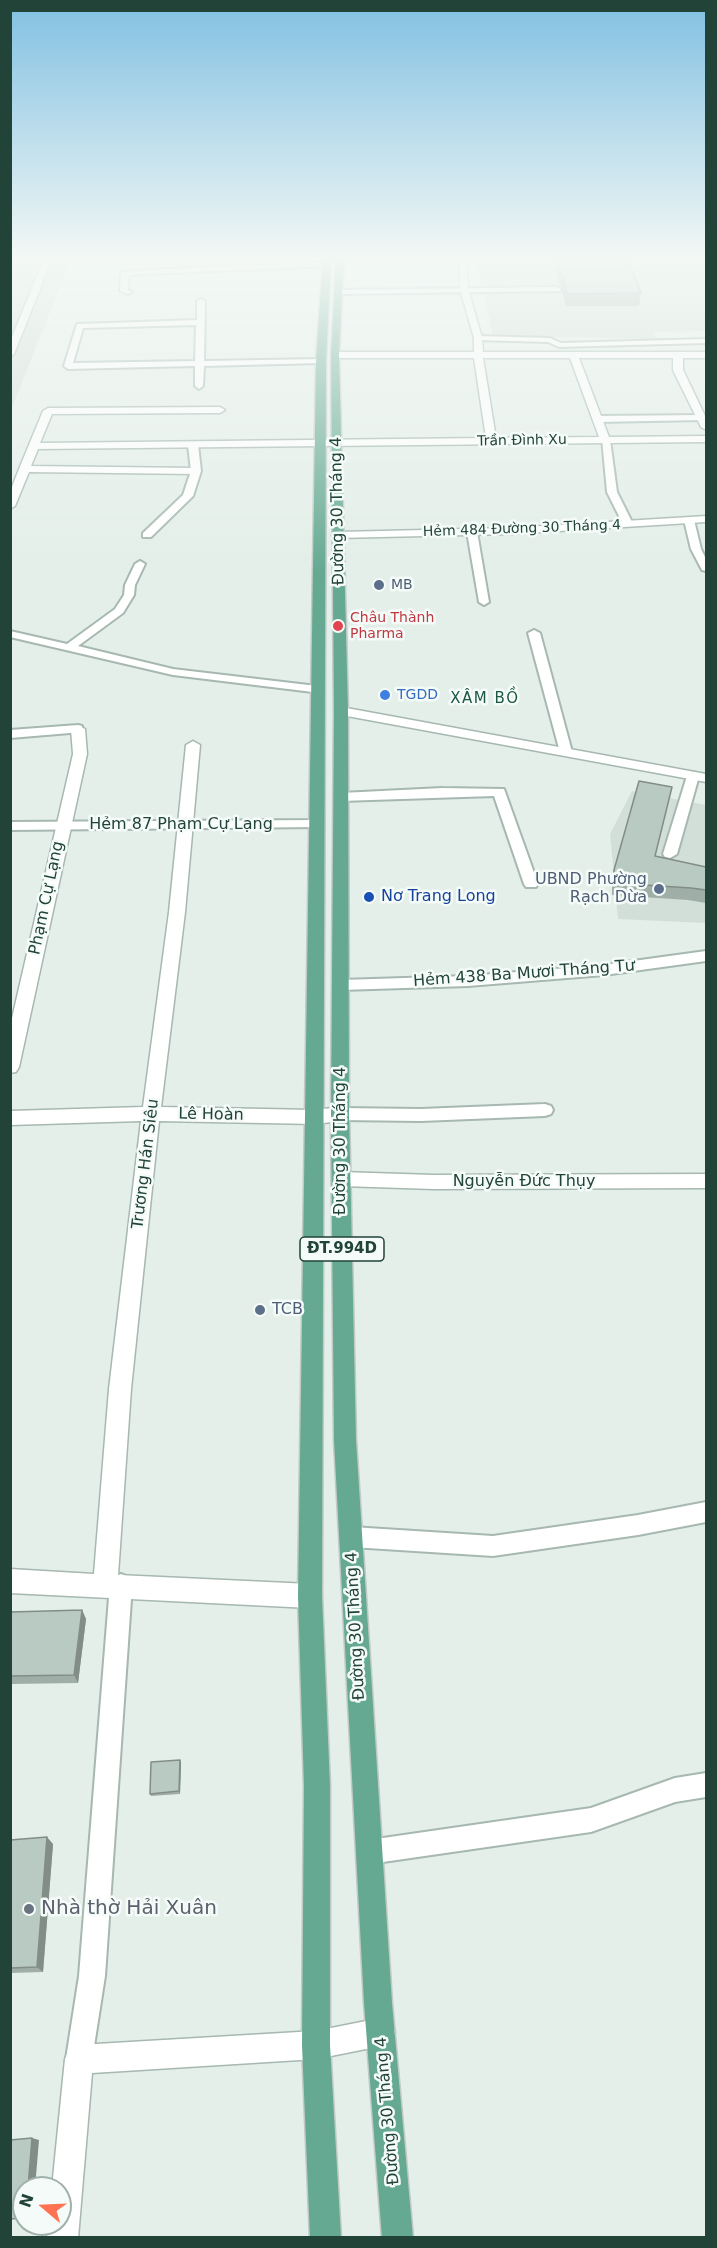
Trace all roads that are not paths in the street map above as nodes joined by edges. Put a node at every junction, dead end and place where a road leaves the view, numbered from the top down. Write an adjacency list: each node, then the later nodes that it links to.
1 (200, 363): 8 (lane)
2 (69, 364): 3 (lane)
3 (160, 364)
4 (328, 364): 15 (main road, Đường 30 Tháng 4 / ĐT.994D)
5 (479, 364): 14 (street)
6 (577, 364): 10 (street)
7 (678, 364): 11 (street)
8 (199, 386)
9 (220, 410): 17 (street)
10 (597, 419): 11 (lane); 12 (street)
11 (704, 423)
12 (605, 440): 13 (street, Trần Đình Xu); 14 (street, Trần Đình Xu); 23 (lane)
13 (706, 440)
14 (491, 441): 15 (street, Trần Đình Xu)
15 (329, 443): 16 (street, Trần Đình Xu); 25 (main road, Đường 30 Tháng 4 / ĐT.994D); 34 (main road, Đường 30 Tháng 4 / ĐT.994D)
16 (193, 445): 17 (street, Trần Đình Xu); 19 (lane)
17 (33, 446): 18 (street)
18 (24, 469): 19 (street); 20 (street)
19 (196, 471): 26 (lane)
20 (10, 506)
21 (706, 519): 22 (street, Hẻm 484 Đường 30 Tháng 4)
22 (688, 520): 23 (street, Hẻm 484 Đường 30 Tháng 4); 28 (lane)
23 (628, 524): 24 (street, Hẻm 484 Đường 30 Tháng 4)
24 (472, 532): 25 (street, Hẻm 484 Đường 30 Tháng 4); 29 (lane)
25 (338, 535): 33 (main road, Đường 30 Tháng 4 / ĐT.994D)
26 (147, 536)
27 (140, 564): 32 (lane)
28 (706, 568)
29 (484, 603)
30 (534, 633): 40 (lane)
31 (10, 634): 32 (lane)
32 (70, 647): 34 (lane)
33 (340, 688): 34 (main road); 35 (main road, Đường 30 Tháng 4 / ĐT.994D)
34 (317, 690): 36 (main road, Đường 30 Tháng 4 / ĐT.994D)
35 (341, 711): 36 (main road); 40 (street); 42 (main road, Đường 30 Tháng 4 / ĐT.994D)
36 (317, 712): 43 (main road, Đường 30 Tháng 4 / ĐT.994D)
37 (78, 729): 38 (lane); 45 (street, Phạm Cự Lạng)
38 (10, 734)
39 (193, 745): 46 (street, Trương Hán Siêu)
40 (566, 752): 41 (street)
41 (700, 777): 47 (lane)
42 (341, 797): 48 (lane); 50 (main road, Đường 30 Tháng 4 / ĐT.994D)
43 (316, 824): 46 (lane, Hẻm 87 Phạm Cự Lạng); 55 (main road, Đường 30 Tháng 4 / ĐT.994D)
44 (10, 826): 45 (lane, Hẻm 87 Phạm Cự Lạng)
45 (64, 826): 46 (lane, Hẻm 87 Phạm Cự Lạng); 51 (street, Phạm Cự Lạng)
46 (186, 826): 53 (street, Trương Hán Siêu)
47 (670, 854)
48 (531, 884)
49 (706, 956): 50 (lane, Hẻm 438 Ba Mươi Tháng Tư)
50 (341, 985): 54 (main road, Đường 30 Tháng 4 / ĐT.994D)
51 (10, 1067)
52 (545, 1110): 54 (lane)
53 (152, 1114): 55 (street, Lê Hoàn); 56 (street, Lê Hoàn); 62 (street, Trương Hán Siêu)
54 (340, 1114): 55 (street, Lê Hoàn); 57 (main road, Đường 30 Tháng 4 / ĐT.994D)
55 (315, 1117): 63 (main road, Đường 30 Tháng 4 / ĐT.994D)
56 (10, 1118)
57 (341, 1179): 58 (street, Nguyễn Đức Thụy); 60 (main road, Đường 30 Tháng 4 / ĐT.994D)
58 (706, 1180)
59 (706, 1512): 60 (lane)
60 (352, 1537): 65 (main road, Đường 30 Tháng 4 / ĐT.994D)
61 (10, 1581): 62 (street)
62 (113, 1585): 63 (street); 68 (lane)
63 (310, 1596): 67 (main road, Đường 30 Tháng 4 / ĐT.994D)
64 (706, 1785): 65 (lane)
65 (369, 1852): 66 (main road, Đường 30 Tháng 4 / ĐT.994D)
66 (381, 2032): 67 (street); 71 (main road, Đường 30 Tháng 4 / ĐT.994D)
67 (316, 2045): 68 (street); 70 (main road, Đường 30 Tháng 4 / ĐT.994D)
68 (79, 2059): 69 (street)
69 (64, 2176)
70 (326, 2238)
71 (398, 2238)

